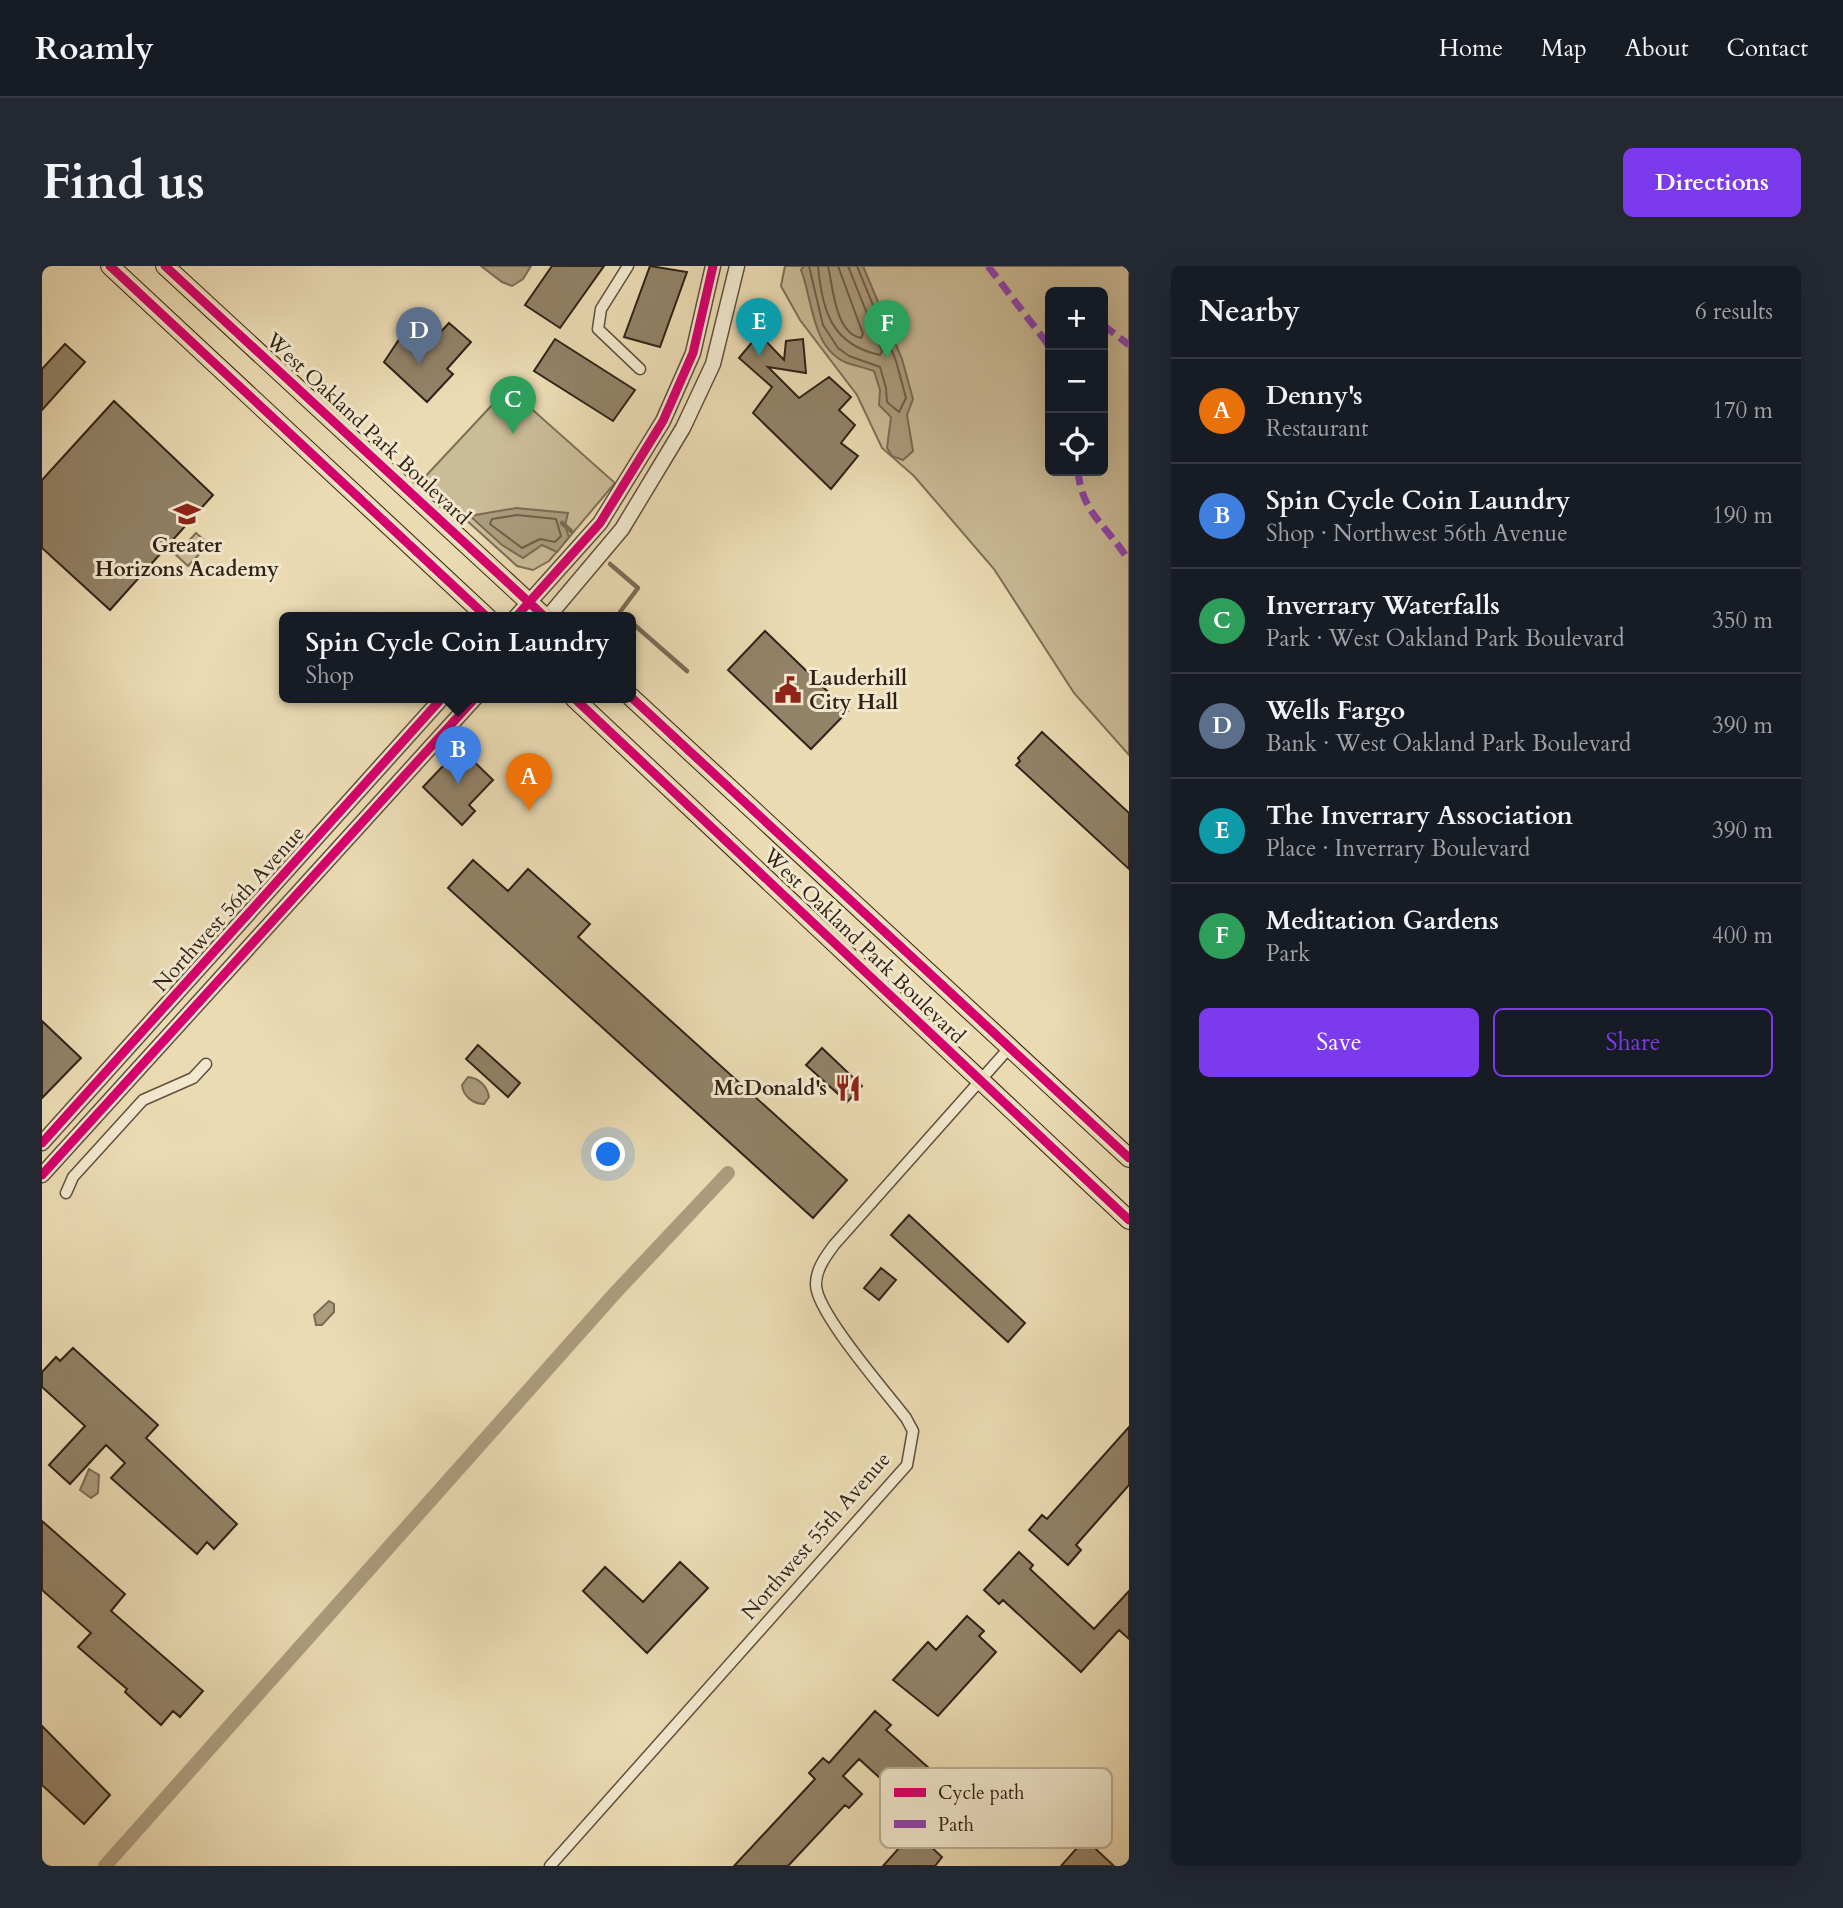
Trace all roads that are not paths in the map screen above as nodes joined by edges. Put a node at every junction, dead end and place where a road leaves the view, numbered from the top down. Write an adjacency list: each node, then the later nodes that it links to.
1 (110, 266): 10 (main road)
2 (165, 266): 9 (main road, West Oakland Park Boulevard)
3 (628, 266): 7 (street)
4 (713, 266): 6 (street)
5 (737, 266): 8 (street)
6 (693, 353): 8 (street); 9 (street)
7 (640, 369)
8 (699, 391): 13 (street)
9 (530, 602): 11 (street); 12 (main road, West Oakland Park Boulevard)
10 (482, 612)
11 (521, 612)
12 (540, 612)
13 (551, 612)
14 (636, 702): 18 (main road, West Oakland Park Boulevard)
15 (438, 703): 21 (street, Northwest 56th Avenue)
16 (470, 703): 23 (street, Northwest 56th Avenue)
17 (579, 703): 20 (main road, West Oakland Park Boulevard)
18 (1010, 1047): 20 (street, Northwest 55th Avenue); 22 (main road, West Oakland Park Boulevard)
19 (206, 1064): 24 (street)
20 (981, 1082): 25 (main road, West Oakland Park Boulevard); 26 (street, Northwest 55th Avenue)
21 (42, 1143)
22 (1129, 1158)
23 (42, 1175)
24 (66, 1193)
25 (1129, 1220)
26 (550, 1866)

